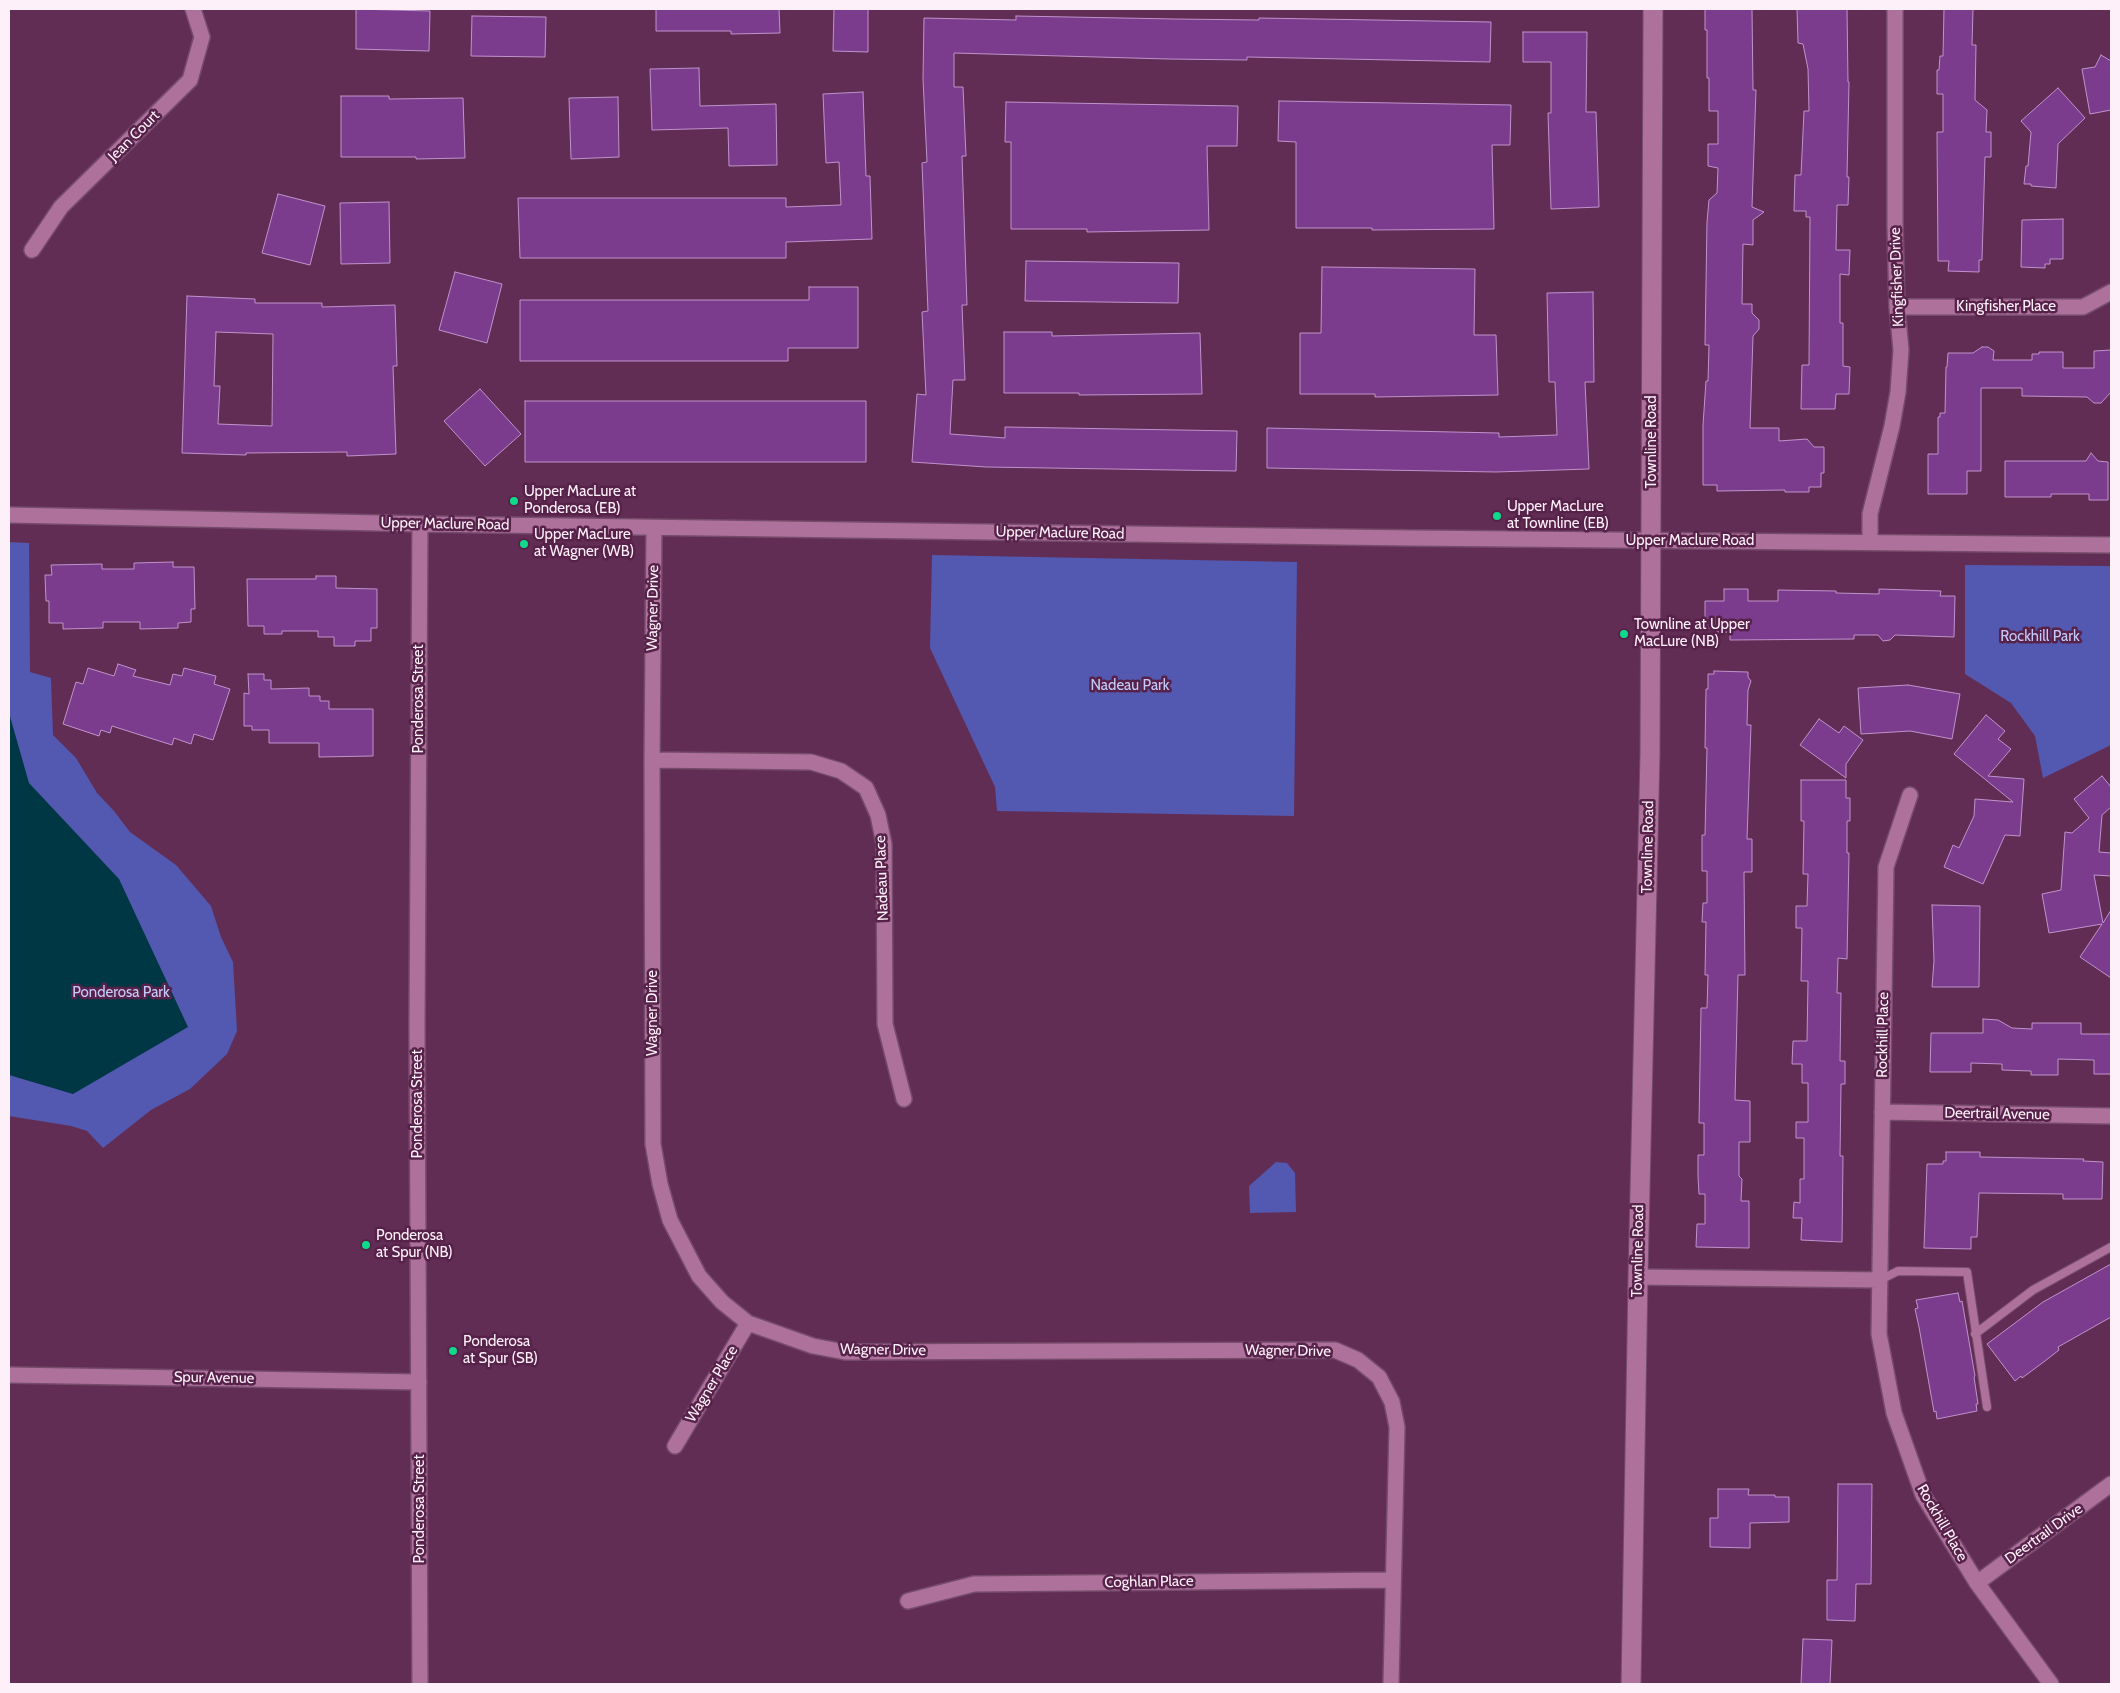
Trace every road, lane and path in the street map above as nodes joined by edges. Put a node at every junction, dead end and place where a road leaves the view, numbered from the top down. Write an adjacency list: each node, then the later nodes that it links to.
1 (193, 9): 4 (street, Jean Court)
2 (1653, 9): 10 (street, Townline Road)
3 (1895, 9): 6 (street, Kingfisher Drive)
4 (32, 250)
5 (2111, 292): 6 (street, Kingfisher Place)
6 (1897, 307): 11 (street, Kingfisher Drive)
7 (9, 515): 8 (street, Upper Maclure Road)
8 (420, 524): 9 (street, Upper Maclure Road); 24 (street, Ponderosa Street)
9 (654, 528): 10 (street, Upper Maclure Road); 13 (street, Wagner Drive)
10 (1651, 542): 11 (street, Upper Maclure Road); 19 (street, Townline Road)
11 (1870, 542): 12 (street, Upper Maclure Road)
12 (2111, 545)
13 (652, 760): 15 (street, Nadeau Place); 21 (street, Wagner Drive)
14 (1910, 795): 16 (street, Rockhill Place)
15 (904, 1099)
16 (1882, 1112): 17 (street, Deertrail Avenue); 20 (street, Rockhill Place)
17 (2111, 1116)
18 (2111, 1247): 22 (lane)
19 (1638, 1277): 20 (street); 33 (street, Townline Road)
20 (1880, 1280): 22 (lane); 29 (street, Rockhill Place)
21 (748, 1323): 26 (street, Wagner Place); 28 (street, Wagner Drive)
22 (1975, 1334): 25 (lane)
23 (9, 1375): 24 (street, Spur Avenue)
24 (419, 1382): 31 (street, Ponderosa Street)
25 (1987, 1407)
26 (675, 1446)
27 (2111, 1484): 29 (street, Deertrail Drive)
28 (1393, 1580): 30 (street, Coghlan Place); 32 (street, Wagner Drive)
29 (1977, 1583): 34 (street, Rockhill Place)
30 (908, 1601)
31 (420, 1684)
32 (1391, 1684)
33 (1631, 1684)
34 (2051, 1684)

